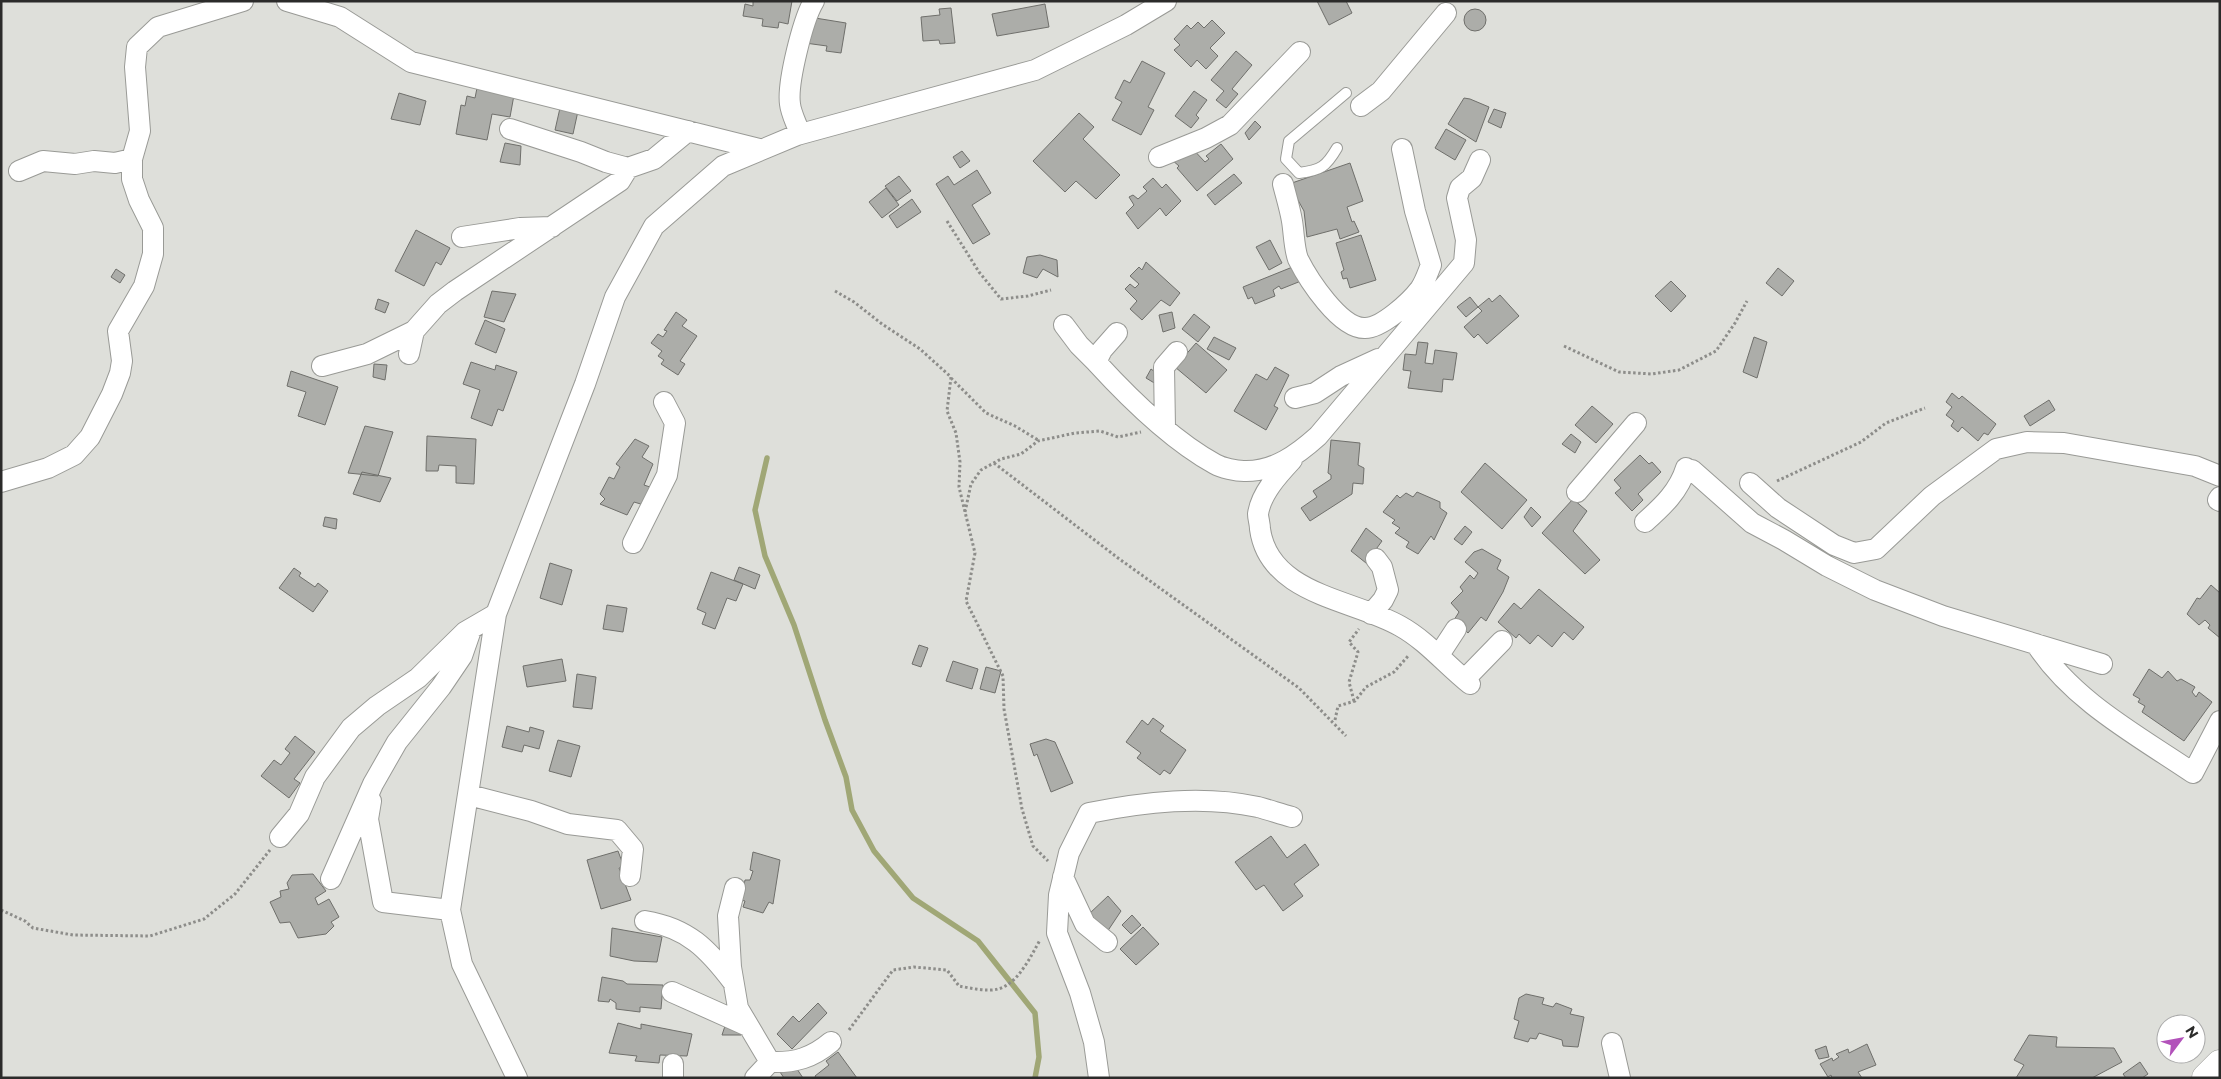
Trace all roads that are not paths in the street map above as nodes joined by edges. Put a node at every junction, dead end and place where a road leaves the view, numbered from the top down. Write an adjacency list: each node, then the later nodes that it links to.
1 (243, 1): 5 (street)
2 (287, 1): 11 (street)
3 (814, 1): 12 (street)
4 (1166, 1): 12 (street)
5 (202, 6): 17 (street)
6 (1446, 13): 9 (street)
7 (1300, 52): 16 (street)
8 (1346, 93): 13 (lane)
9 (1361, 106)
10 (510, 129): 19 (street)
11 (688, 130): 14 (street); 19 (street)
12 (800, 134): 14 (street)
13 (1337, 148)
14 (759, 149): 46 (street)
15 (1402, 150): 21 (street)
16 (1158, 157)
17 (132, 159): 20 (street); 40 (street)
18 (1480, 160): 31 (street)
19 (628, 168): 22 (street)
20 (19, 171)
21 (1283, 184)
22 (552, 227): 23 (street); 24 (street)
23 (462, 237)
24 (512, 254): 25 (street); 27 (street)
25 (495, 284)
26 (1064, 325): 32 (street)
27 (414, 331): 30 (street); 33 (street)
28 (1117, 333): 32 (street)
29 (1177, 352): 37 (street)
30 (409, 354)
31 (1388, 354): 34 (street); 38 (street)
32 (1096, 362): 37 (street)
33 (322, 366)
34 (1295, 398)
35 (664, 402): 44 (street)
36 (1636, 423): 42 (street)
37 (1156, 429): 38 (street)
38 (1297, 454): 47 (street)
39 (2220, 476): 41 (street)
40 (1, 482)
41 (1750, 484)
42 (1577, 492)
43 (1645, 522): 51 (street)
44 (633, 543)
45 (1376, 559): 47 (street)
46 (496, 614): 48 (street); 56 (street)
47 (1371, 614): 52 (street)
48 (472, 628): 55 (street); 58 (street)
49 (1456, 630): 52 (street)
50 (1502, 641): 52 (street)
51 (2036, 644): 53 (street); 54 (street)
52 (1439, 655)
53 (2102, 664)
54 (2220, 721)
55 (373, 784): 61 (street); 63 (street)
56 (469, 796): 60 (street); 63 (street)
57 (1292, 817): 59 (street)
58 (280, 837)
59 (1057, 871): 65 (street); 75 (street)
60 (630, 876)
61 (331, 879)
62 (735, 888): 66 (street)
63 (450, 910): 73 (street)
64 (645, 921): 66 (street)
65 (1107, 942)
66 (734, 983): 68 (street)
67 (672, 992): 68 (street)
68 (748, 1026): 71 (street)
69 (831, 1042): 71 (street)
70 (1612, 1043): 76 (street)
71 (770, 1062): 74 (street)
72 (2220, 1064): 77 (street)
73 (517, 1078)
74 (755, 1078)
75 (1099, 1078)
76 (1620, 1078)
77 (2206, 1078)

